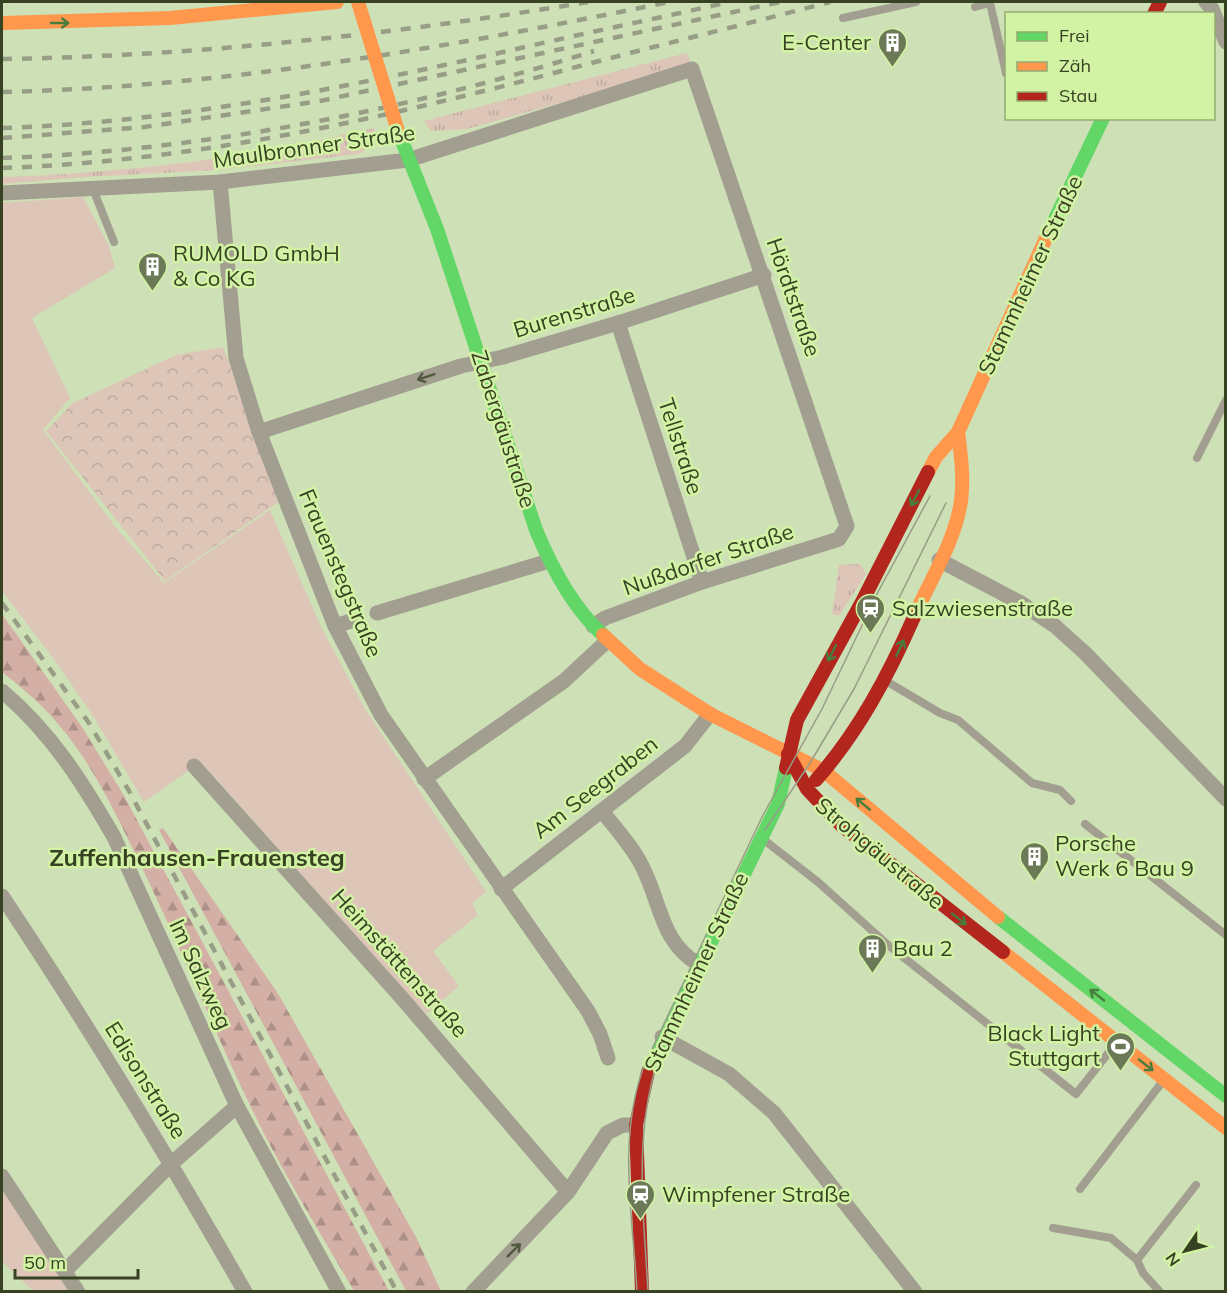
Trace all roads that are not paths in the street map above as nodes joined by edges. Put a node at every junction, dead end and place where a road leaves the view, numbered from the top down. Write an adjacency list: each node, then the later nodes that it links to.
1 (337, 2): 7 (main road, one-way to 1)
2 (358, 2): 12 (main road, Zabergäustraße, bridge)
3 (916, 2): 6 (lane)
4 (975, 7): 10 (lane)
5 (1215, 16): 8 (street)
6 (843, 18)
7 (2, 23)
8 (1226, 42)
9 (692, 69): 12 (street, Maulbronner Straße); 17 (street, Hördtstraße)
10 (1005, 69)
11 (1100, 120): 22 (main road, Stammheimer Straße)
12 (408, 160): 13 (street, Maulbronner Straße); 19 (main road, Zabergäustraße)
13 (220, 182): 14 (street, Maulbronner Straße); 21 (street, Frauenstegstraße)
14 (93, 189): 15 (street, Maulbronner Straße); 16 (lane)
15 (2, 193)
16 (114, 242)
17 (764, 275): 18 (street, Burenstraße); 25 (street, Hördtstraße)
18 (618, 323): 19 (street, Burenstraße); 28 (street, Tellstraße)
19 (482, 361): 21 (street, Burenstraße, one-way to 21); 27 (main road, Zabergäustraße)
20 (1226, 400): 23 (lane)
21 (259, 432): 31 (street, Frauenstegstraße)
22 (958, 432): 24 (main road, Stammheimer Straße); 24 (main road, Stammheimer Straße)
23 (1197, 458)
24 (946, 473): 26 (main road, Stammheimer Straße); 37 (main road, Stammheimer Straße, one-way to 37)
25 (839, 539): 28 (street, Nußdorfer Straße)
26 (939, 560): 34 (main road, Stammheimer Straße, one-way to 26); 42 (street)
27 (549, 561): 29 (street); 32 (main road, Zabergäustraße)
28 (702, 582): 32 (street, Nußdorfer Straße)
29 (377, 614)
30 (351, 621): 31 (street)
31 (335, 626): 40 (street, Frauenstegstraße)
32 (593, 627): 33 (main road, Zabergäustraße)
33 (607, 641): 36 (main road, Zabergäustraße); 40 (street)
34 (884, 680): 39 (main road, Stammheimer Straße); 43 (lane)
35 (2, 691): 58 (street, Im Salzweg)
36 (710, 714): 37 (main road, Zabergäustraße); 45 (street, Am Seegraben)
37 (788, 754): 39 (main road, Strohgäustraße); 41 (main road, Strohgäustraße); 44 (main road, Stammheimer Straße)
38 (194, 766): 65 (street, Heimstättenstraße)
39 (824, 771): 41 (main road, Stammheimer Straße); 55 (main road, Strohgäustraße, one-way to 39)
40 (424, 779): 48 (street, Frauenstegstraße)
41 (807, 789): 44 (main road, Stammheimer Straße); 53 (main road, Strohgäustraße, one-way to 53)
42 (1226, 799)
43 (1071, 801)
44 (778, 804): 47 (main road, Stammheimer Straße)
45 (602, 811): 48 (street, Am Seegraben); 51 (street)
46 (1085, 824): 50 (lane)
47 (760, 837): 51 (main road, Stammheimer Straße); 53 (lane)
48 (501, 889): 54 (street, Frauenstegstraße)
49 (2, 896): 61 (street, Edisonstraße)
50 (1226, 935)
51 (698, 964): 52 (main road, Stammheimer Straße)
52 (662, 1036): 59 (main road, Stammheimer Straße); 74 (street)
53 (1117, 1042): 56 (main road, Strohgäustraße, one-way to 56)
54 (608, 1058)
55 (1179, 1060): 56 (main road); 57 (main road, Strohgäustraße)
56 (1165, 1079): 60 (main road, Strohgäustraße); 64 (lane)
57 (1226, 1096)
58 (237, 1106): 61 (street); 71 (street, Im Salzweg)
59 (636, 1125): 65 (street); 73 (main road, Stammheimer Straße)
60 (1226, 1128)
61 (171, 1164): 68 (street); 70 (street, Edisonstraße)
62 (2, 1176): 68 (street)
63 (1196, 1185): 67 (lane)
64 (1080, 1190)
65 (568, 1192): 72 (street, one-way to 65)
66 (1053, 1228): 67 (lane)
67 (1137, 1260): 75 (lane)
68 (65, 1271): 69 (street)
69 (78, 1292)
70 (244, 1292)
71 (339, 1292)
72 (473, 1292)
73 (642, 1292)
74 (915, 1292)
75 (1160, 1292)

